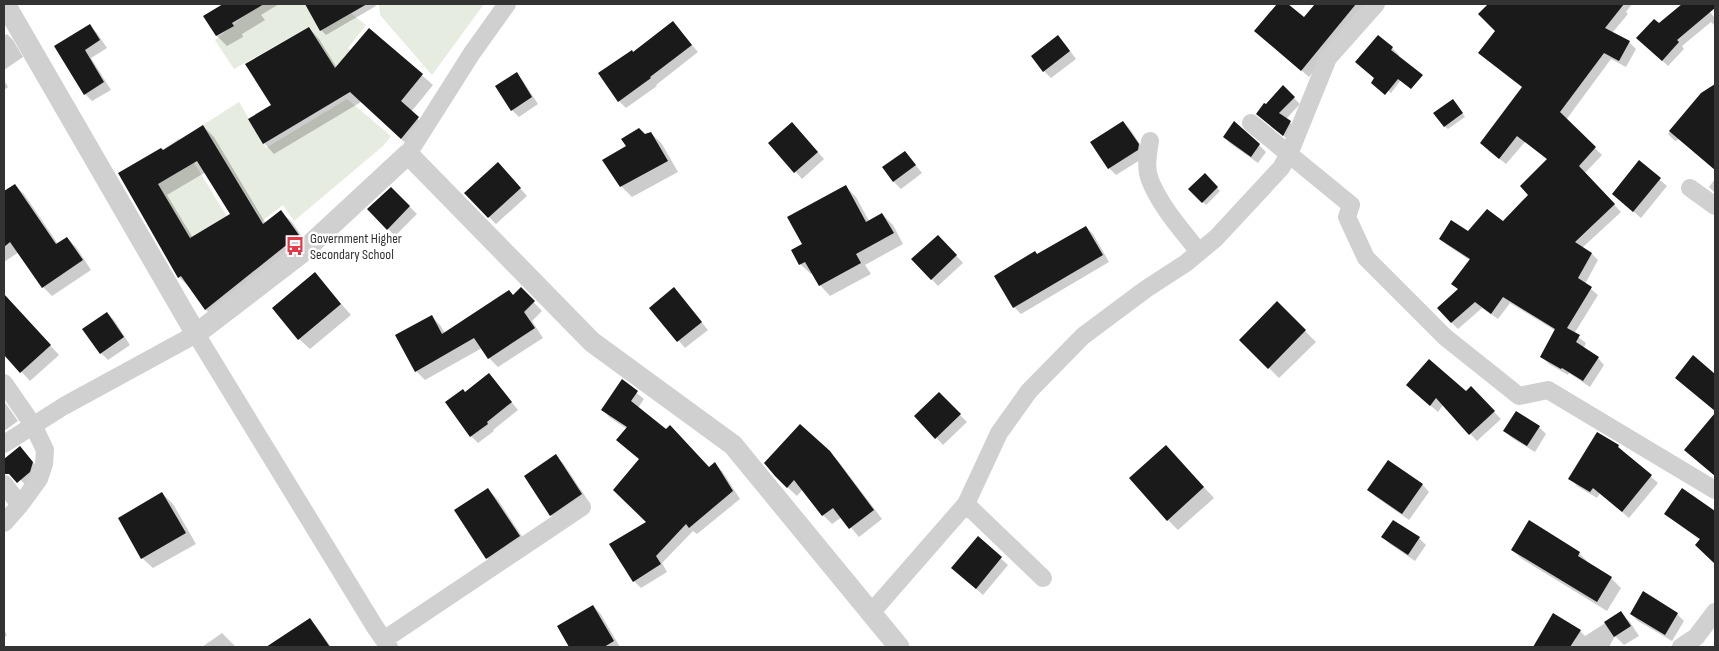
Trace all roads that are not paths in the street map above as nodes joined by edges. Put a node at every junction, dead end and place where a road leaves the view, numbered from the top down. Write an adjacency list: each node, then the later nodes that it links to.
1 (5, 4): 11 (street)
2 (507, 4): 6 (street)
3 (1376, 4): 7 (street)
4 (1251, 123): 7 (street)
5 (1150, 141): 10 (street)
6 (408, 154): 11 (street); 23 (street)
7 (1289, 154): 10 (street); 16 (street)
8 (1690, 188): 9 (street)
9 (1715, 206)
10 (1199, 252): 17 (street)
11 (196, 334): 13 (street); 24 (street)
12 (4, 383): 13 (street)
13 (33, 425): 14 (street); 18 (street)
14 (4, 444)
15 (4, 484): 18 (street)
16 (1715, 490)
17 (966, 504): 21 (street); 23 (street)
18 (20, 505): 20 (street)
19 (582, 507): 24 (street)
20 (4, 523)
21 (1043, 578)
22 (1715, 612): 26 (street)
23 (870, 614): 25 (street)
24 (387, 643)
25 (899, 647)
26 (1681, 647)

